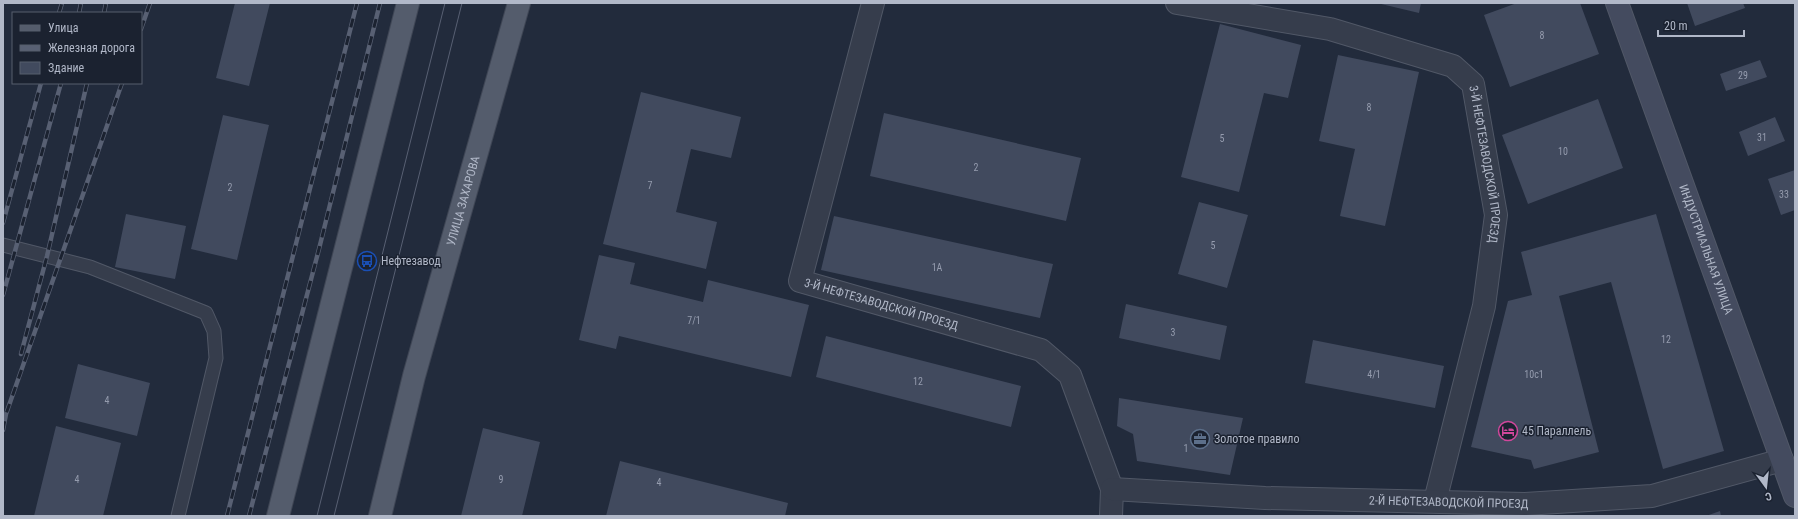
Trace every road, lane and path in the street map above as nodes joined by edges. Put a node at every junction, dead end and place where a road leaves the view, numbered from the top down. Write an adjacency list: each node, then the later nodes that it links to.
1 (408, 3): 13 (main road)
2 (519, 3): 14 (main road, УЛИЦА ЗАХАРОВА)
3 (873, 3): 8 (street, 3-Й НЕФТЕЗАВОДСКОЙ ПРОЕЗД)
4 (1176, 3): 10 (street, 3-Й НЕФТЕЗАВОДСКОЙ ПРОЕЗД)
5 (1616, 3): 7 (main road, ИНДУСТРИАЛЬНАЯ УЛИЦА)
6 (3, 245): 12 (lane)
7 (1782, 460): 9 (main road, ИНДУСТРИАЛЬНАЯ УЛИЦА); 11 (street, 2-Й НЕФТЕЗАВОДСКОЙ ПРОЕЗД)
8 (1112, 489): 10 (street, 2-Й НЕФТЕЗАВОДСКОЙ ПРОЕЗД); 15 (street)
9 (1795, 496)
10 (1435, 501): 11 (street, 2-Й НЕФТЕЗАВОДСКОЙ ПРОЕЗД)
11 (1527, 510)
12 (178, 516)
13 (278, 516)
14 (380, 516)
15 (1111, 516)

